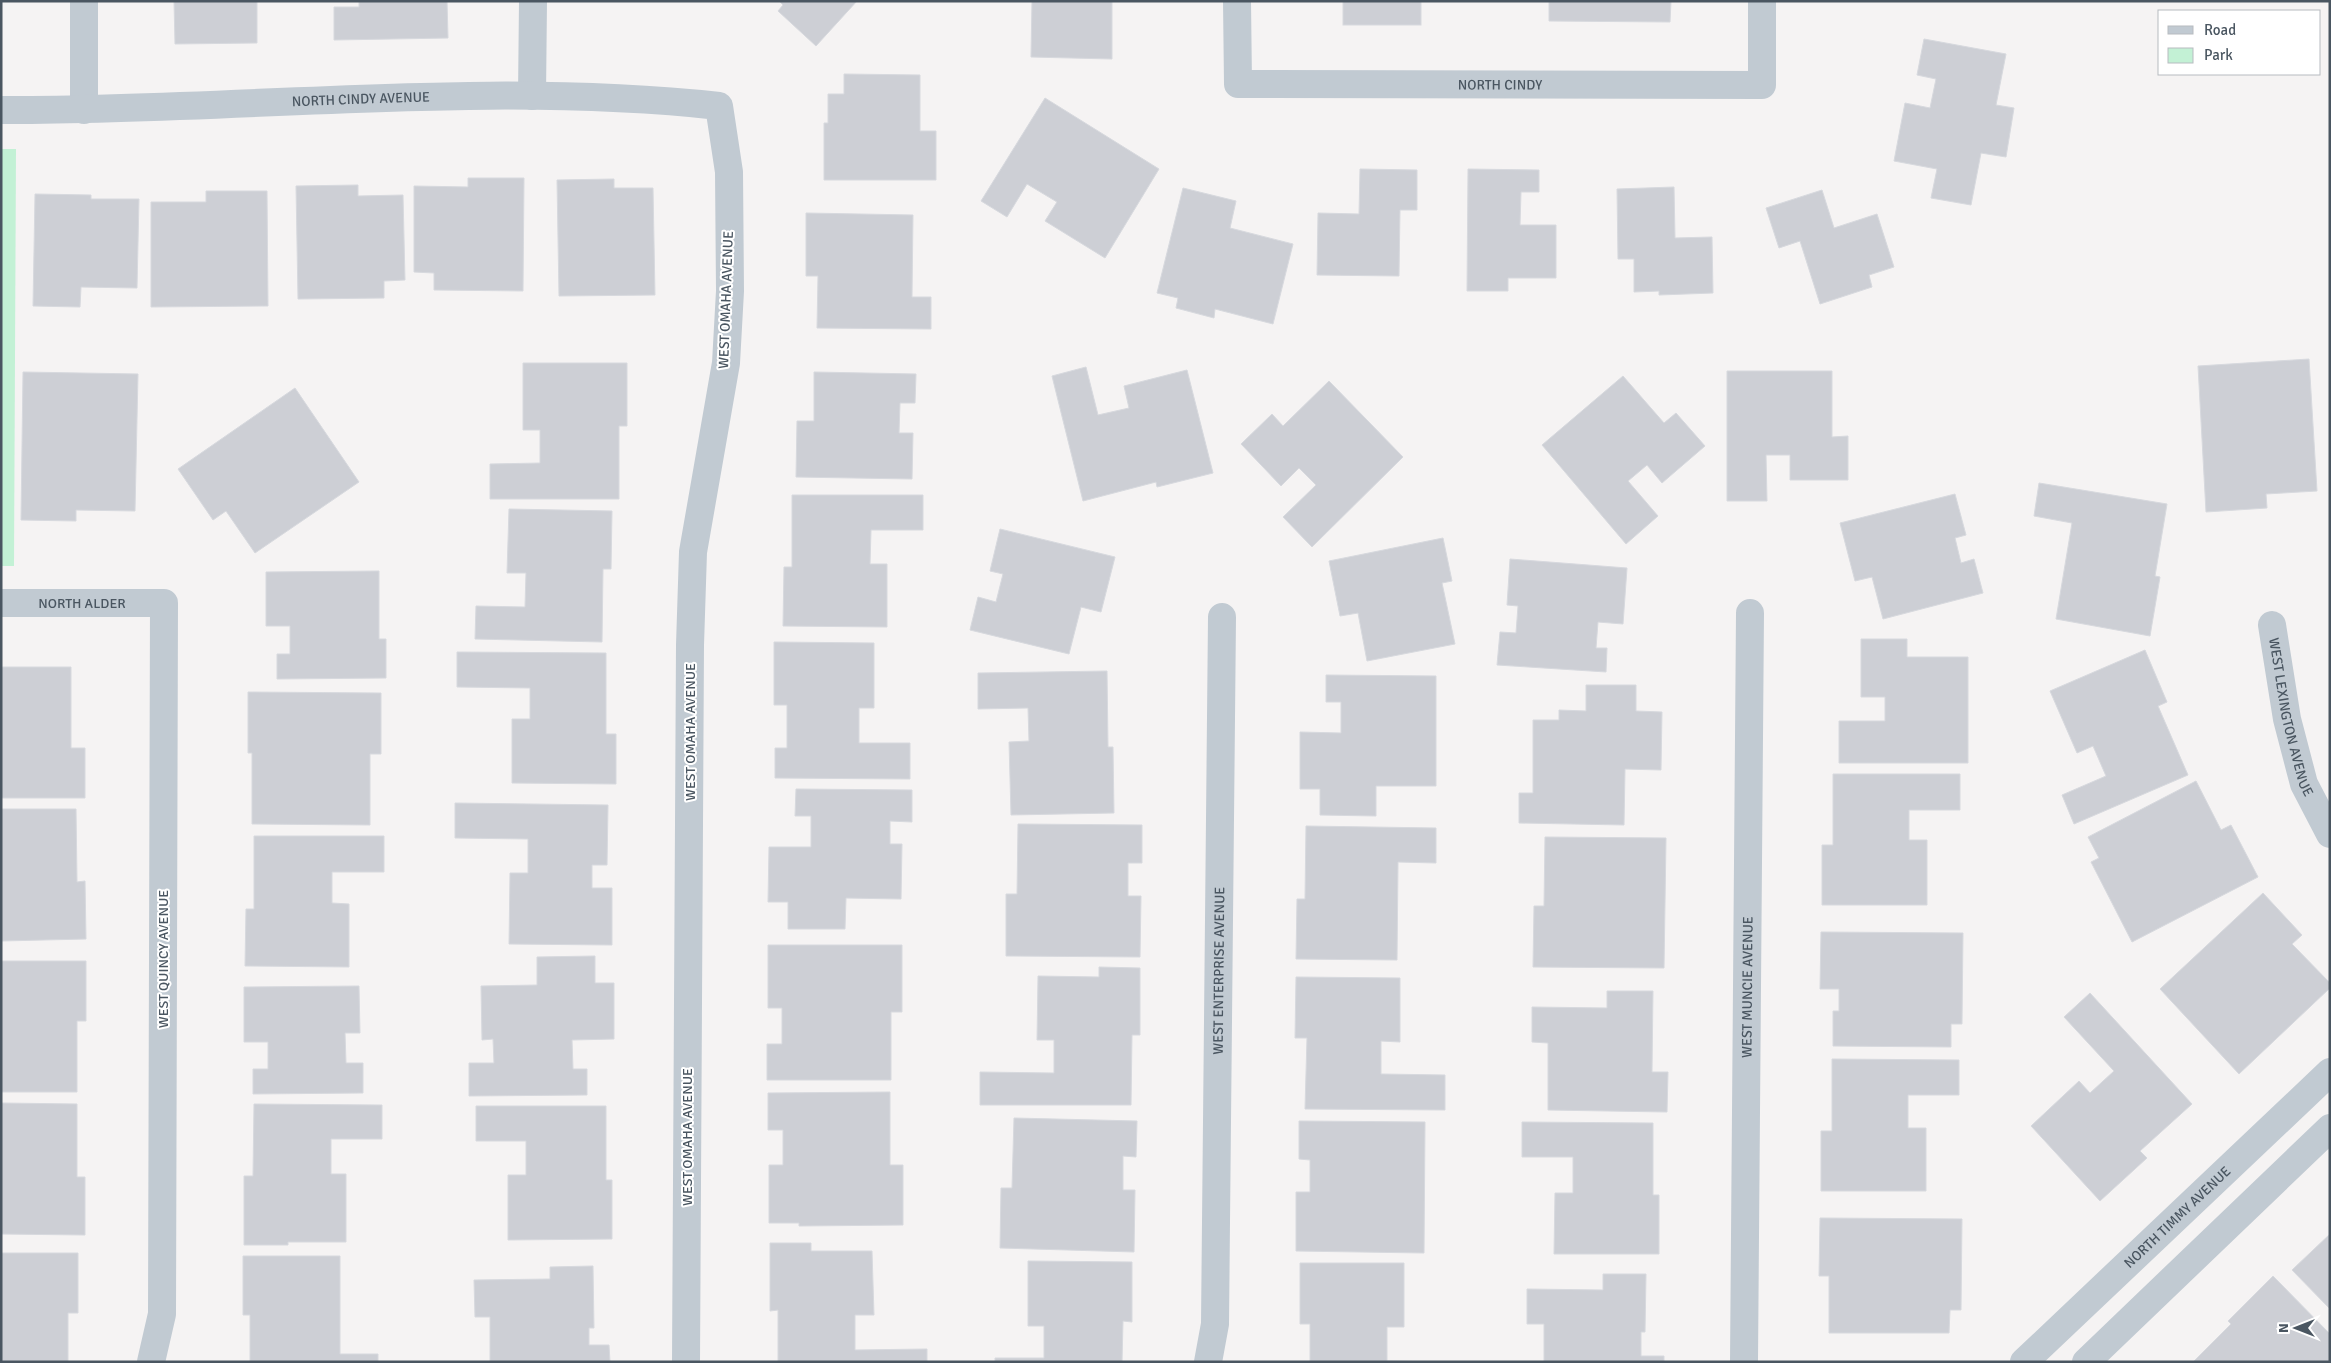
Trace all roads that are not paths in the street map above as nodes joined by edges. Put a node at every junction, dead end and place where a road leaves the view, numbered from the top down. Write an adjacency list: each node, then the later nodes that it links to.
1 (84, 1): 8 (street)
2 (533, 1): 5 (street)
3 (1237, 1): 4 (street, NORTH CINDY)
4 (1762, 1)
5 (532, 96): 6 (street, NORTH CINDY AVENUE); 8 (street, NORTH CINDY AVENUE)
6 (719, 106): 21 (street, WEST OMAHA AVENUE)
7 (1, 110): 8 (street, NORTH CINDY AVENUE)
8 (84, 110)
9 (1, 603): 10 (street, NORTH ALDER)
10 (164, 603): 17 (street, WEST QUINCY AVENUE)
11 (1750, 613): 24 (street, WEST MUNCIE AVENUE)
12 (1222, 617): 18 (street, WEST ENTERPRISE AVENUE)
13 (2272, 625): 14 (street, WEST LEXINGTON AVENUE)
14 (2330, 834)
15 (2330, 1072): 25 (street, NORTH TIMMY AVENUE)
16 (2330, 1128): 26 (street)
17 (162, 1314): 19 (street, WEST QUINCY AVENUE); 20 (street, WEST QUINCY AVENUE)
18 (1215, 1324): 22 (street, WEST ENTERPRISE AVENUE); 23 (street, WEST ENTERPRISE AVENUE)
19 (151, 1362)
20 (171, 1362)
21 (686, 1362)
22 (1208, 1362)
23 (1223, 1362)
24 (1744, 1362)
25 (2024, 1362)
26 (2086, 1362)

